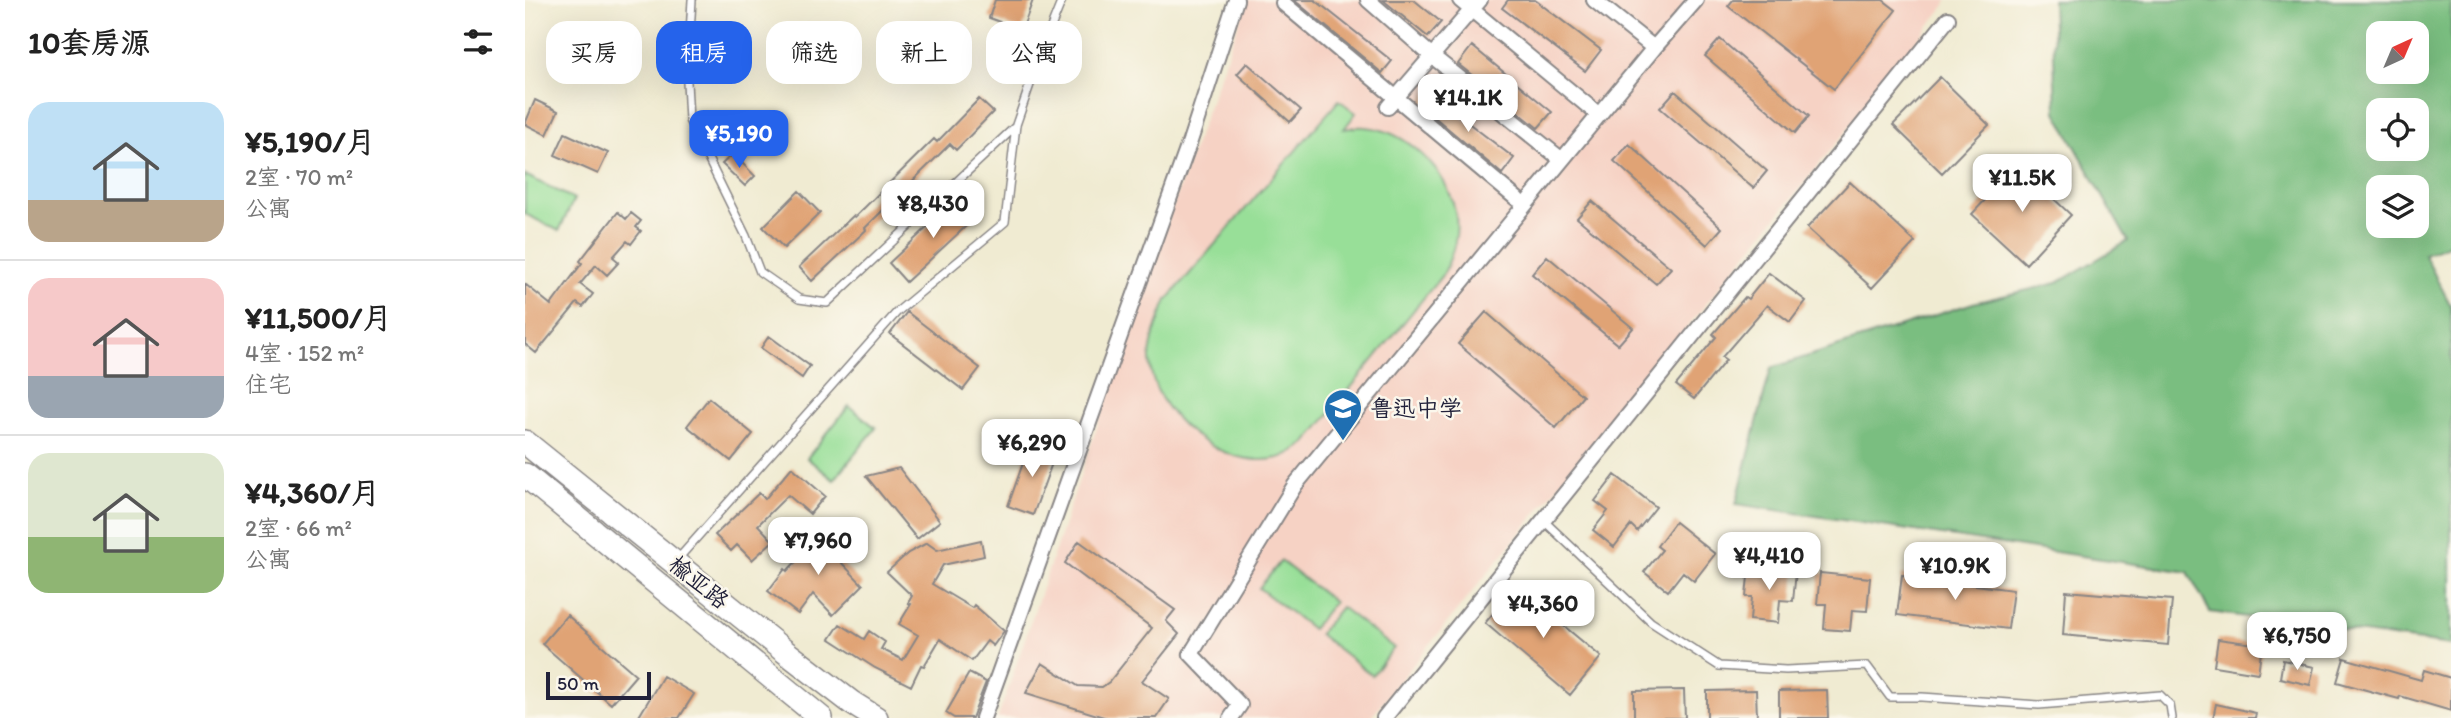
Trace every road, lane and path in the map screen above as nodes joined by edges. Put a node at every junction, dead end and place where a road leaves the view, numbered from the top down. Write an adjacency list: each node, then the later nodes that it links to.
1 (692, 0): 14 (lane)
2 (1062, 0): 14 (lane)
3 (1236, 0): 23 (street)
4 (1368, 0): 11 (street)
5 (1594, 0): 10 (street)
6 (1696, 0): 10 (street)
7 (1283, 3): 12 (street)
8 (1470, 3): 11 (street); 13 (street)
9 (1948, 19): 19 (street)
10 (1654, 48): 13 (street)
11 (1432, 56): 12 (street); 15 (street)
12 (1392, 103): 16 (street)
13 (1599, 115): 15 (street)
14 (1016, 125): 20 (lane)
15 (1562, 160): 24 (street)
16 (1517, 199)
17 (525, 442): 20 (highway, 榆亚路)
18 (525, 475): 21 (highway, 榆亚路)
19 (1543, 520): 25 (street); 26 (lane)
20 (674, 563): 22 (highway, 榆亚路)
21 (814, 716)
22 (876, 718)
23 (983, 718)
24 (1231, 718)
25 (1384, 718)
26 (2172, 718)

